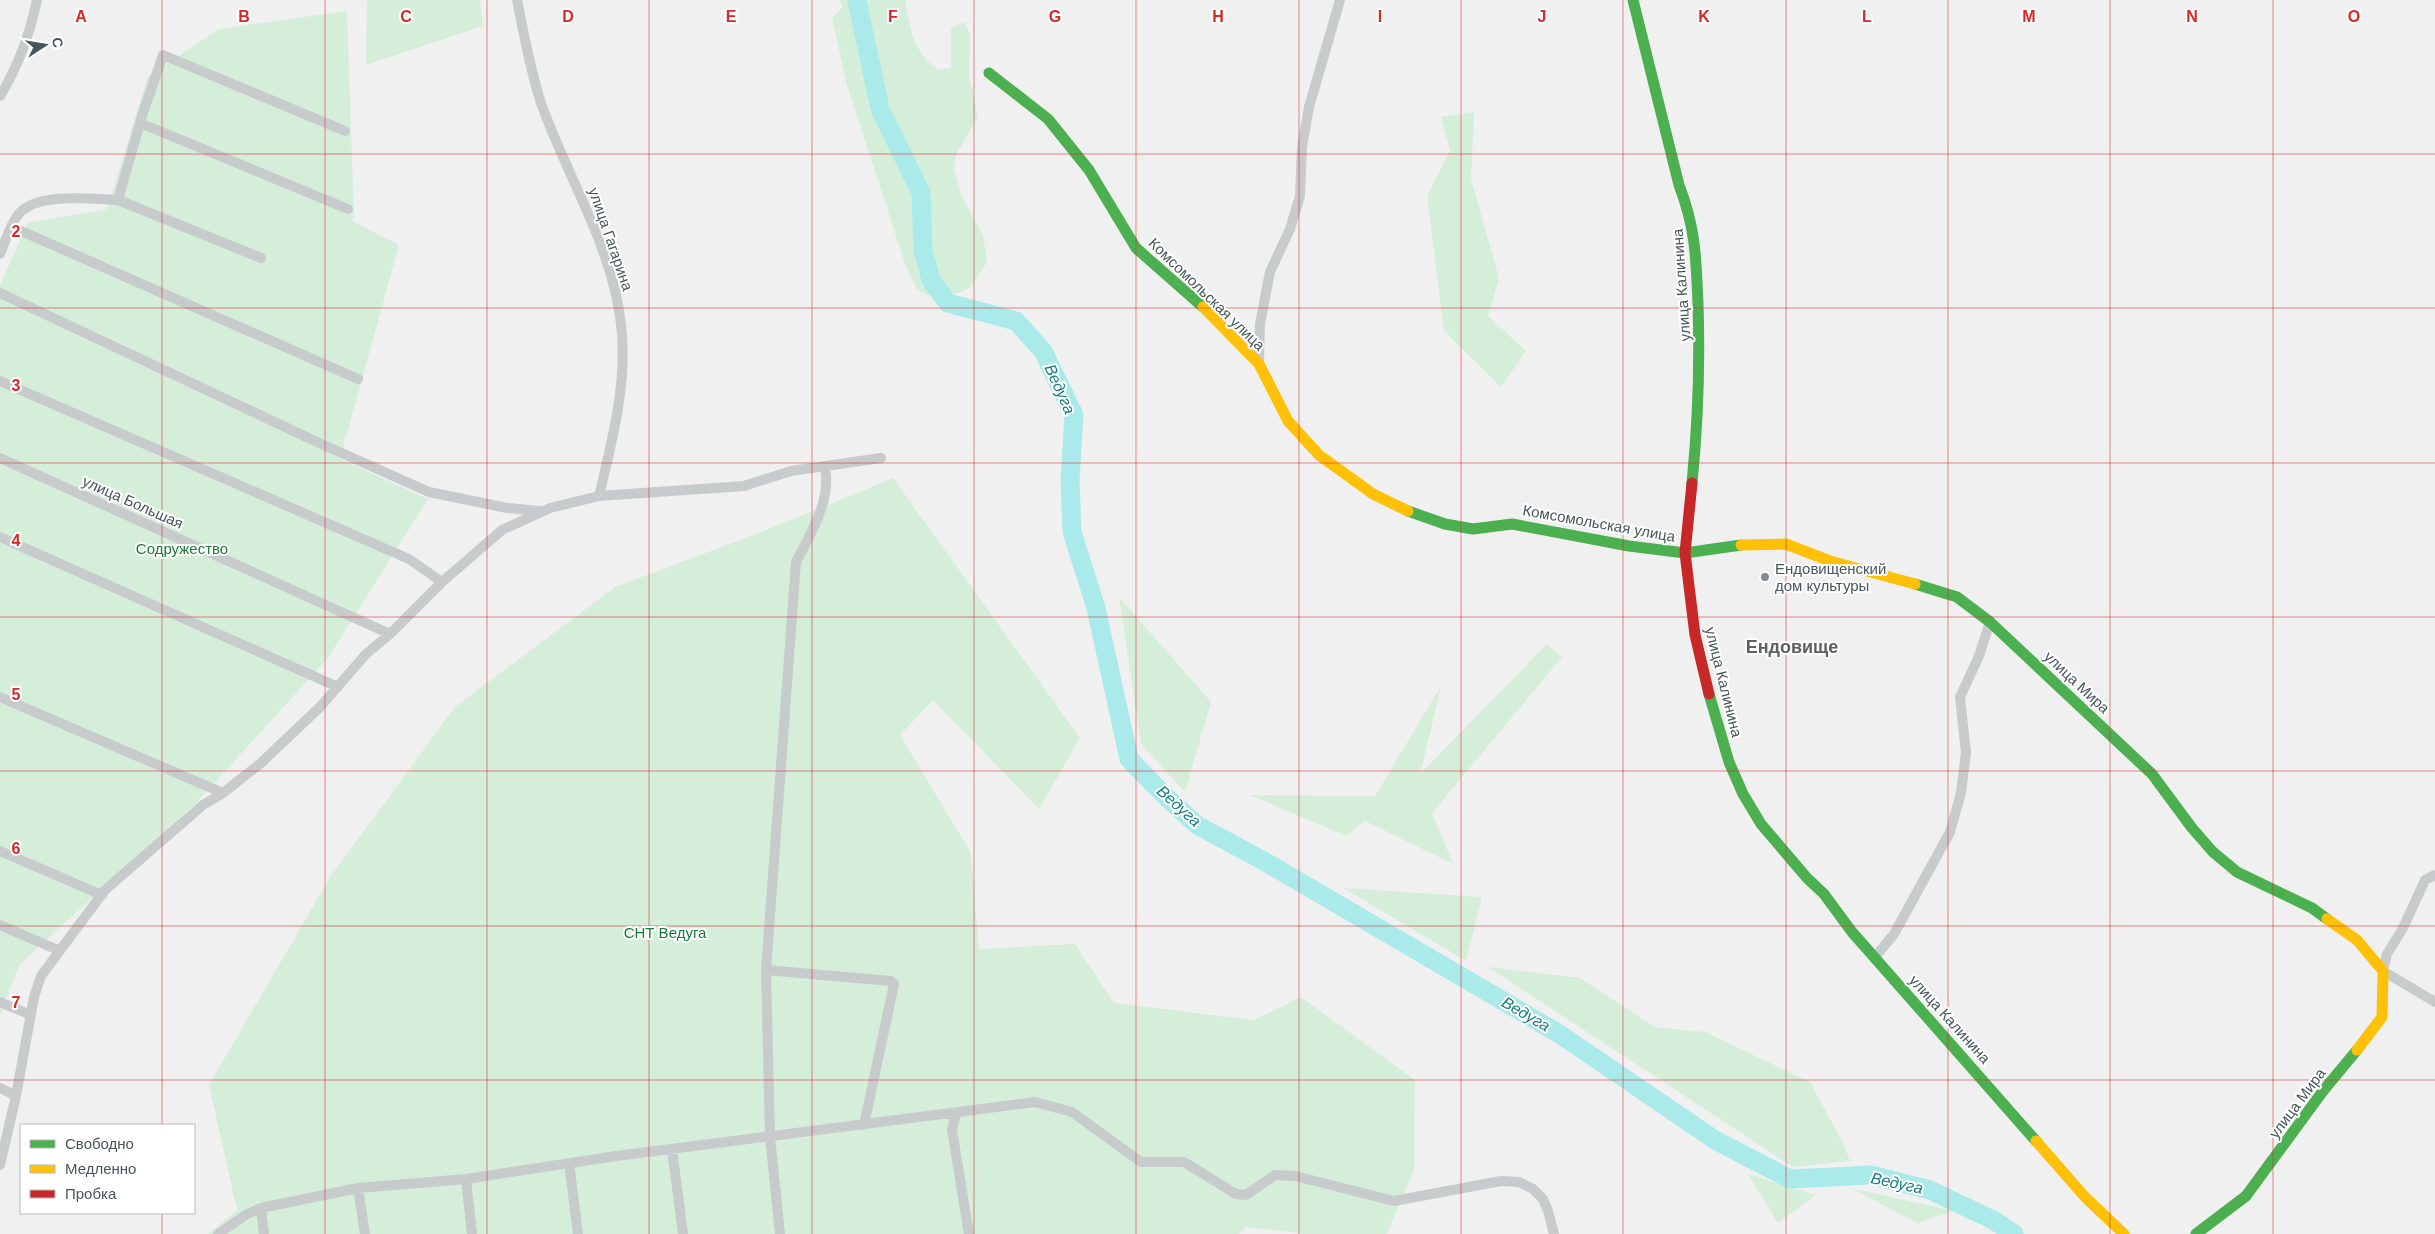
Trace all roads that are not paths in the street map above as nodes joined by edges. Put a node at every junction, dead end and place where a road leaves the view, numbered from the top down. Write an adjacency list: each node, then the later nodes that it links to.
1 (37, 0): 6 (street)
2 (517, 0): 21 (street, улица Гагарина)
3 (1340, 0): 15 (street)
4 (1633, 0): 24 (street, улица Калинина)
5 (989, 73): 15 (street, Комсомольская улица)
6 (0, 96)
7 (140, 123): 8 (street); 9 (street); 10 (street)
8 (345, 131)
9 (118, 200): 11 (street); 13 (street)
10 (348, 209)
11 (12, 227): 12 (street); 16 (street)
12 (0, 254)
13 (261, 258)
14 (0, 293): 22 (street)
15 (1259, 364): 24 (street, Комсомольская улица)
16 (358, 379)
17 (0, 381): 25 (street)
18 (0, 458): 27 (street, улица Большая)
19 (881, 458): 20 (street)
20 (825, 468): 21 (street); 37 (street)
21 (599, 496): 22 (street)
22 (542, 512): 25 (street)
23 (0, 536): 28 (street)
24 (1685, 553): 26 (street, улица Мира); 36 (street, улица Калинина)
25 (442, 582): 27 (street)
26 (1990, 622): 36 (street); 38 (street, улица Мира)
27 (390, 634): 28 (street)
28 (338, 687): 30 (street)
29 (0, 697): 30 (street)
30 (222, 793): 33 (street)
31 (0, 851): 33 (street)
32 (2435, 875): 38 (street, улица Мира)
33 (102, 895): 35 (street)
34 (0, 925): 35 (street)
35 (58, 950): 41 (street)
36 (1875, 957): 62 (street, улица Калинина)
37 (766, 970): 45 (street); 46 (street)
38 (2383, 971): 40 (street, улица Мира); 63 (street, улица Мира)
39 (0, 1002): 41 (street)
40 (2435, 1002)
41 (31, 1016): 43 (street)
42 (0, 1088): 43 (street)
43 (16, 1096): 49 (street)
44 (956, 1112): 45 (street); 60 (street); 61 (street)
45 (864, 1125): 46 (street)
46 (770, 1137): 47 (street); 59 (street)
47 (672, 1149): 48 (street); 58 (street)
48 (568, 1163): 50 (street); 57 (street)
49 (0, 1165)
50 (466, 1179): 51 (street); 56 (street)
51 (358, 1188): 52 (street); 55 (street)
52 (261, 1208): 53 (street); 54 (street)
53 (218, 1234)
54 (264, 1234)
55 (365, 1234)
56 (472, 1234)
57 (578, 1234)
58 (683, 1234)
59 (780, 1234)
60 (969, 1234)
61 (1554, 1234)
62 (2124, 1234)
63 (2196, 1234)

